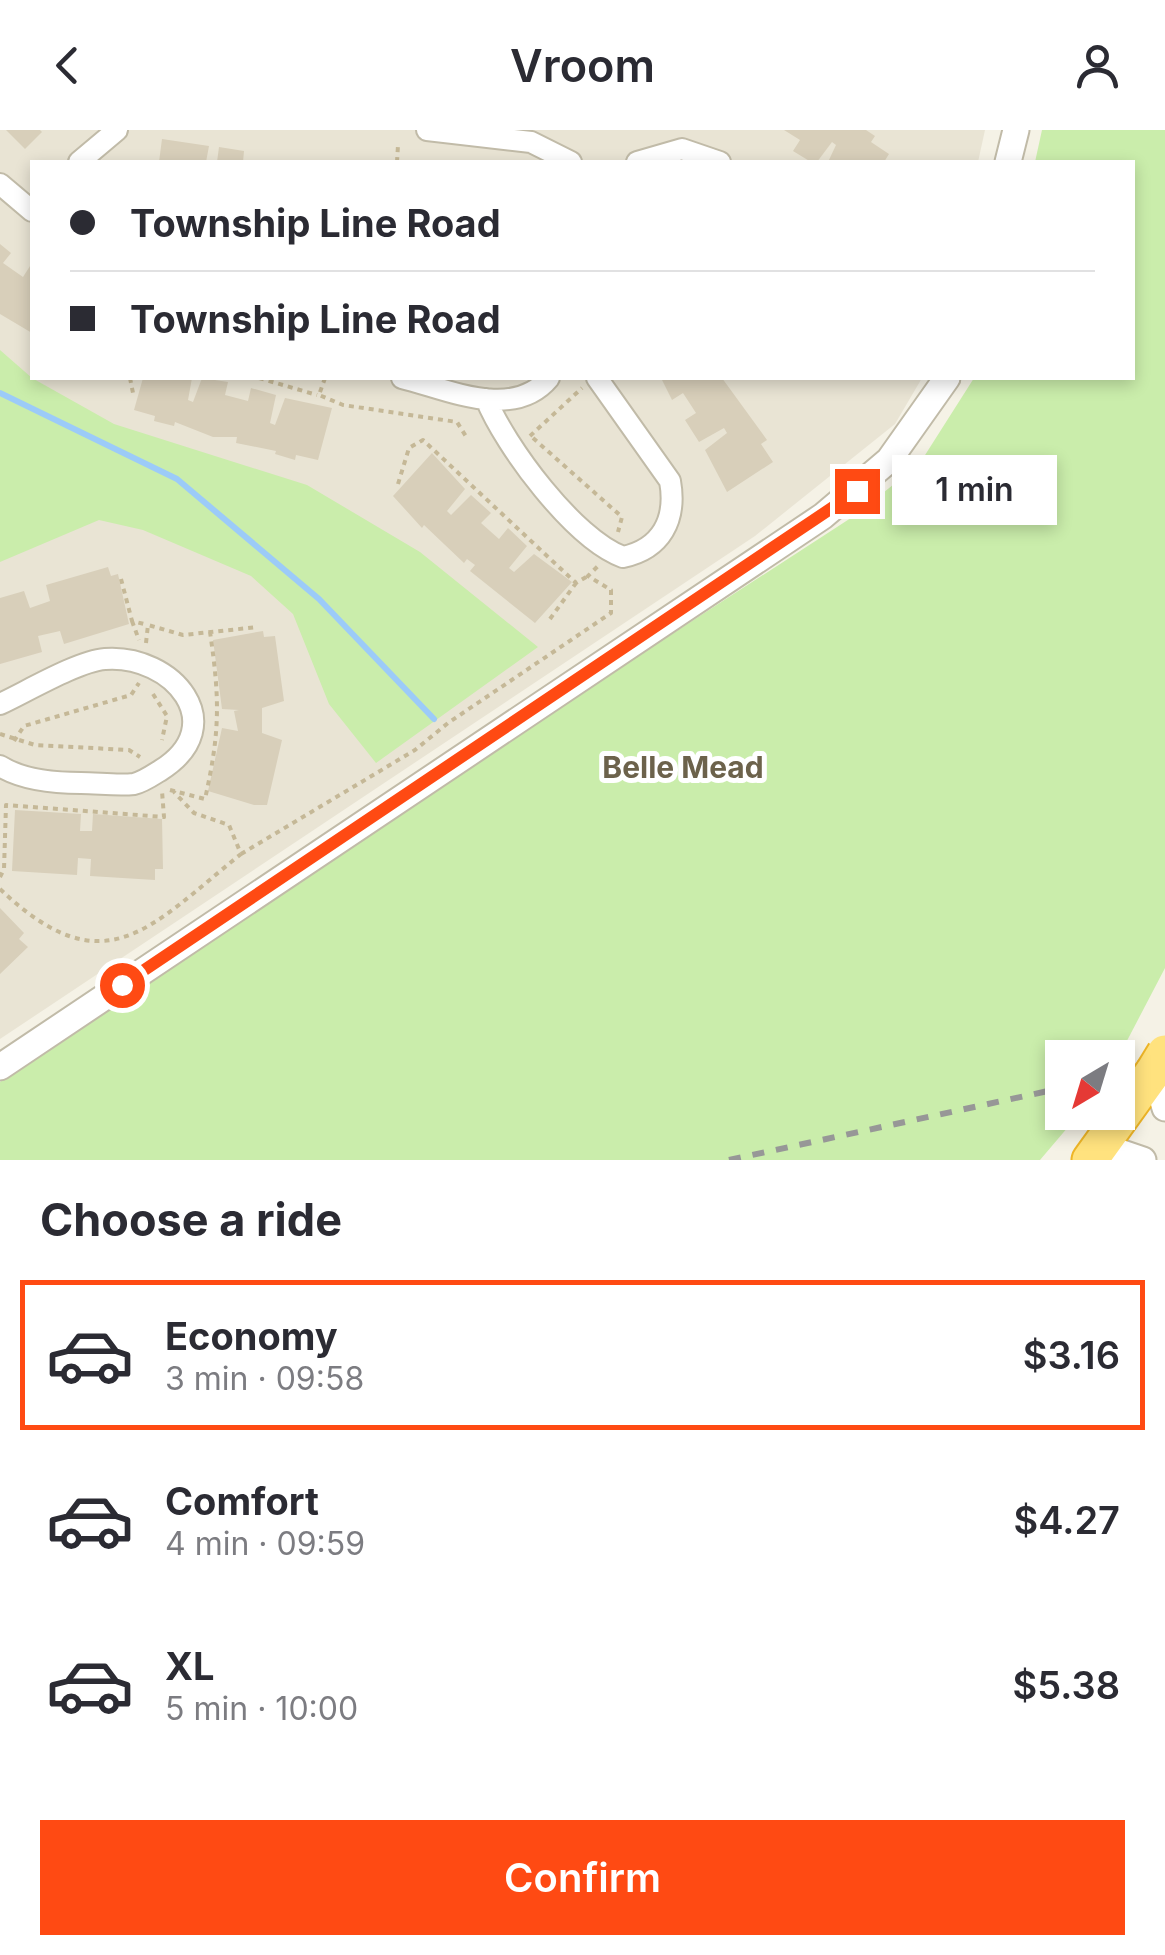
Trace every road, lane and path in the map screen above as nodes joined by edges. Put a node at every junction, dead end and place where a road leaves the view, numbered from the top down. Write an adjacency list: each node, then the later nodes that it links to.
1 (117, 130): 5 (street)
2 (427, 130): 7 (street)
3 (1016, 130): 10 (street)
4 (398, 145): 6 (path)
5 (80, 160)
6 (397, 160)
7 (567, 160)
8 (644, 160): 9 (street)
9 (714, 160)
10 (1008, 160)
11 (0, 184): 12 (street)
12 (30, 205)
13 (130, 380): 21 (path)
14 (266, 380): 22 (path)
15 (324, 380): 22 (path)
16 (410, 380): 23 (street)
17 (547, 380): 23 (street)
18 (593, 380): 24 (path)
19 (596, 380): 28 (street)
20 (946, 380): 46 (street)
21 (133, 393)
22 (319, 396): 25 (path)
23 (486, 399): 26 (street)
24 (530, 436): 26 (path); 28 (path)
25 (468, 438)
26 (513, 453): 28 (street)
27 (398, 484): 31 (path)
28 (609, 552): 29 (path)
29 (588, 576): 31 (path); 42 (path)
30 (121, 579): 33 (path)
31 (576, 583): 32 (path)
32 (550, 619)
33 (132, 621): 34 (path); 34 (path)
34 (148, 625): 35 (path)
35 (258, 627)
36 (0, 704): 39 (street)
37 (0, 734): 38 (path)
38 (14, 740): 38 (path)
39 (0, 766)
40 (162, 786): 43 (path)
41 (174, 792): 42 (path)
42 (241, 854): 44 (path)
43 (0, 877)
44 (0, 889)
45 (1160, 1062): 47 (street); 48 (highway)
46 (0, 1067)
47 (1165, 1108)
48 (1096, 1153): 49 (street)
49 (1143, 1160)

